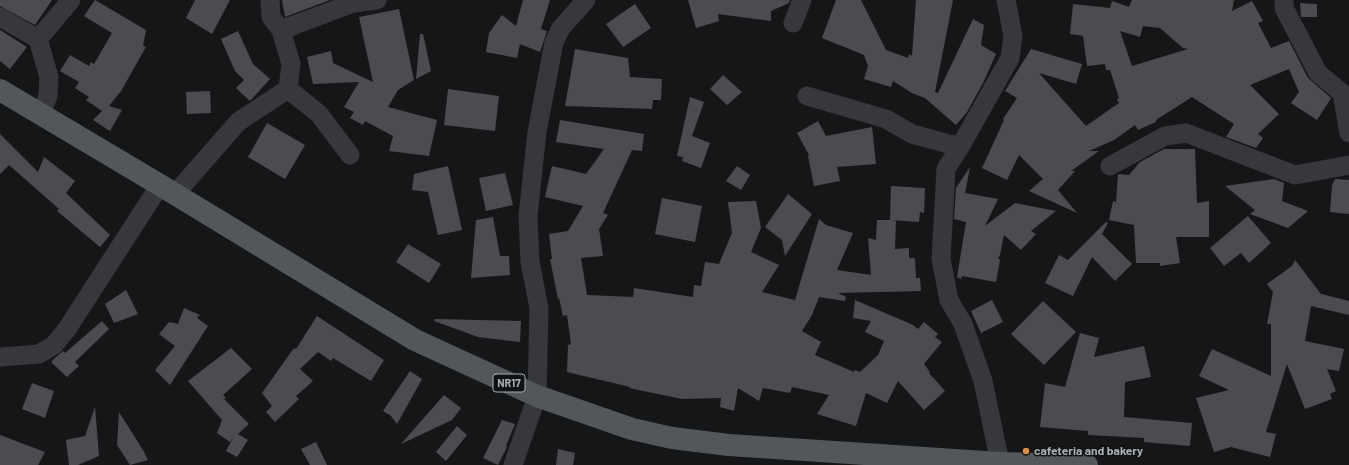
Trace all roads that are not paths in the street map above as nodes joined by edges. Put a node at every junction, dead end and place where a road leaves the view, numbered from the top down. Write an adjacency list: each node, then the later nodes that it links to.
1 (71, 0): 11 (street)
2 (270, 0): 10 (street)
3 (377, 0): 10 (street)
4 (586, 0): 23 (street)
5 (802, 0): 9 (street)
6 (1006, 0): 17 (street)
7 (1284, 0): 16 (street)
8 (0, 17): 11 (street)
9 (794, 23)
10 (281, 30): 12 (street)
11 (38, 39): 15 (street)
12 (288, 89): 18 (street); 21 (street)
13 (0, 90): 15 (main road, NR17)
14 (807, 96): 17 (street)
15 (41, 113): 21 (main road, NR17)
16 (1349, 133)
17 (960, 147): 25 (street)
18 (350, 156)
19 (1349, 165): 20 (street)
20 (1110, 166)
21 (168, 189): 22 (street); 23 (main road, NR17)
22 (0, 357)
23 (538, 396): 24 (main road, NR17); 26 (street)
24 (936, 461): 25 (main road, NR17)
25 (1000, 463): 27 (main road, NR17)
26 (513, 465)
27 (1085, 465)

